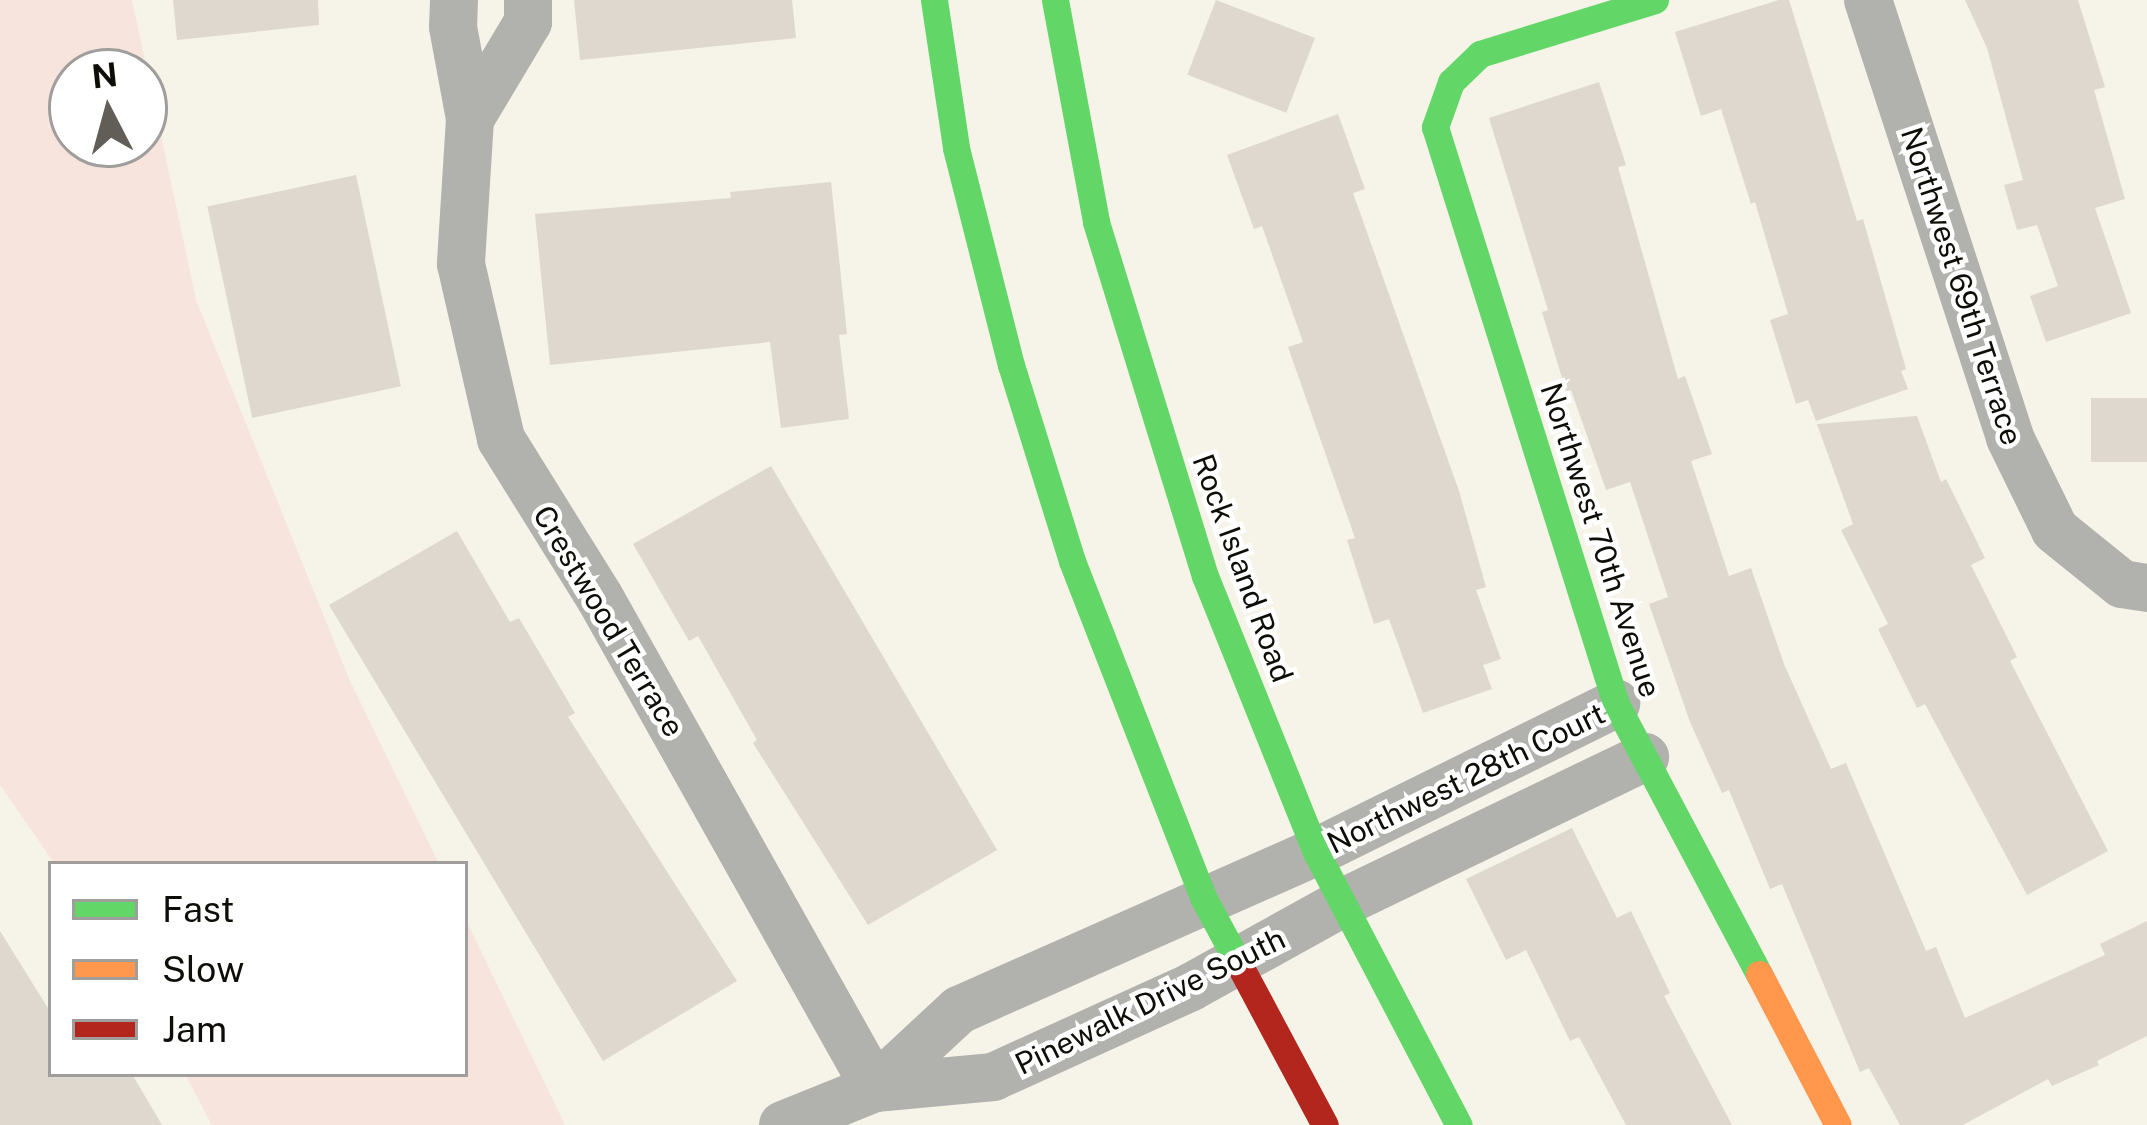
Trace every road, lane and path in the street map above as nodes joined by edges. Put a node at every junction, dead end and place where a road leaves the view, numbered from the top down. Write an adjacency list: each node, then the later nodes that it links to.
1 (454, 0): 7 (street, Crestwood Terrace)
2 (528, 0): 7 (street, Crestwood Terrace)
3 (934, 0): 12 (main road)
4 (1055, 0): 11 (main road, Rock Island Road)
5 (1655, 0): 9 (main road, Northwest 70th Avenue)
6 (1868, 0): 8 (street, Northwest 69th Terrace)
7 (470, 118): 15 (street, Crestwood Terrace)
8 (2147, 588)
9 (1616, 704): 10 (main road, Northwest 70th Avenue); 11 (street, Northwest 28th Court)
10 (1646, 757): 13 (street, Northwest 28th Court); 19 (main road, Northwest 70th Avenue)
11 (1316, 852): 12 (street, Pinewalk Drive South); 13 (main road, Rock Island Road)
12 (1204, 899): 14 (main road); 15 (street, Pinewalk Drive South)
13 (1346, 901): 14 (street, Pinewalk Drive South); 18 (main road, Rock Island Road)
14 (1240, 962): 15 (street, Pinewalk Drive South); 17 (main road)
15 (875, 1088): 16 (street, Pinewalk Drive South)
16 (783, 1125)
17 (1325, 1125)
18 (1459, 1125)
19 (1838, 1125)

